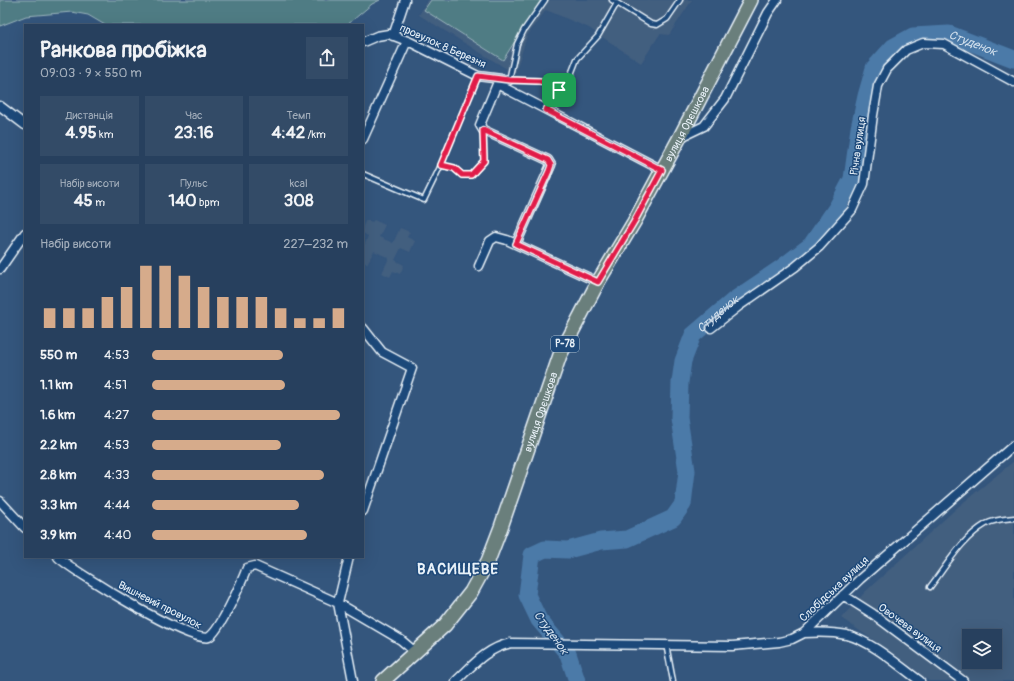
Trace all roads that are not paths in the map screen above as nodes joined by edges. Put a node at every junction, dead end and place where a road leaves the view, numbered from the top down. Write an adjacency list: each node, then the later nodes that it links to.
1 (406, 0): 8 (street)
2 (545, 0): 12 (lane)
3 (612, 0): 7 (lane)
4 (680, 0): 7 (lane)
5 (751, 0): 21 (main road, вулиця Орєшкова / Р-78)
6 (776, 0): 21 (street)
7 (617, 3): 15 (lane)
8 (393, 36): 9 (street, провулок 8 Березня); 10 (street, провулок 8 Березня)
9 (407, 41): 11 (street, провулок 8 Березня); 20 (street)
10 (364, 42)
11 (478, 76): 12 (street, провулок 8 Березня); 22 (lane)
12 (509, 80): 14 (street); 15 (lane)
13 (1014, 82): 30 (street, Річна вулиця)
14 (497, 84): 17 (street); 19 (street)
15 (559, 90): 17 (lane)
16 (0, 106): 18 (street)
17 (546, 110): 23 (street)
18 (24, 124)
19 (483, 130): 22 (lane); 26 (street)
20 (364, 137)
21 (680, 137): 23 (main road, вулиця Орєшкова / Р-78)
22 (441, 165): 24 (lane)
23 (662, 170): 29 (main road, вулиця Орєшкова / Р-78)
24 (364, 174)
25 (24, 234): 28 (street)
26 (516, 244): 27 (street); 29 (street)
27 (479, 266)
28 (0, 268)
29 (598, 282): 44 (main road, вулиця Орєшкова / Р-78)
30 (711, 328)
31 (364, 329): 34 (street)
32 (1014, 445): 40 (street, Слобідська вулиця)
33 (0, 501): 36 (street)
34 (364, 508)
35 (1014, 519): 39 (lane)
36 (24, 525)
37 (59, 558): 41 (street, Вишневий провулок)
38 (349, 558): 41 (street)
39 (930, 587)
40 (843, 595): 42 (street, Слобідська вулиця); 50 (street, Овочева вулиця)
41 (338, 603): 44 (street, Вишневий провулок); 45 (street)
42 (804, 633): 43 (street, Слобідська вулиця); 49 (street)
43 (666, 644): 47 (street, Слобідська вулиця); 48 (lane)
44 (415, 652): 46 (main road, вулиця Орєшкова / Р-78)
45 (353, 681)
46 (382, 681)
47 (456, 681)
48 (673, 681)
49 (920, 681)
50 (964, 681)

